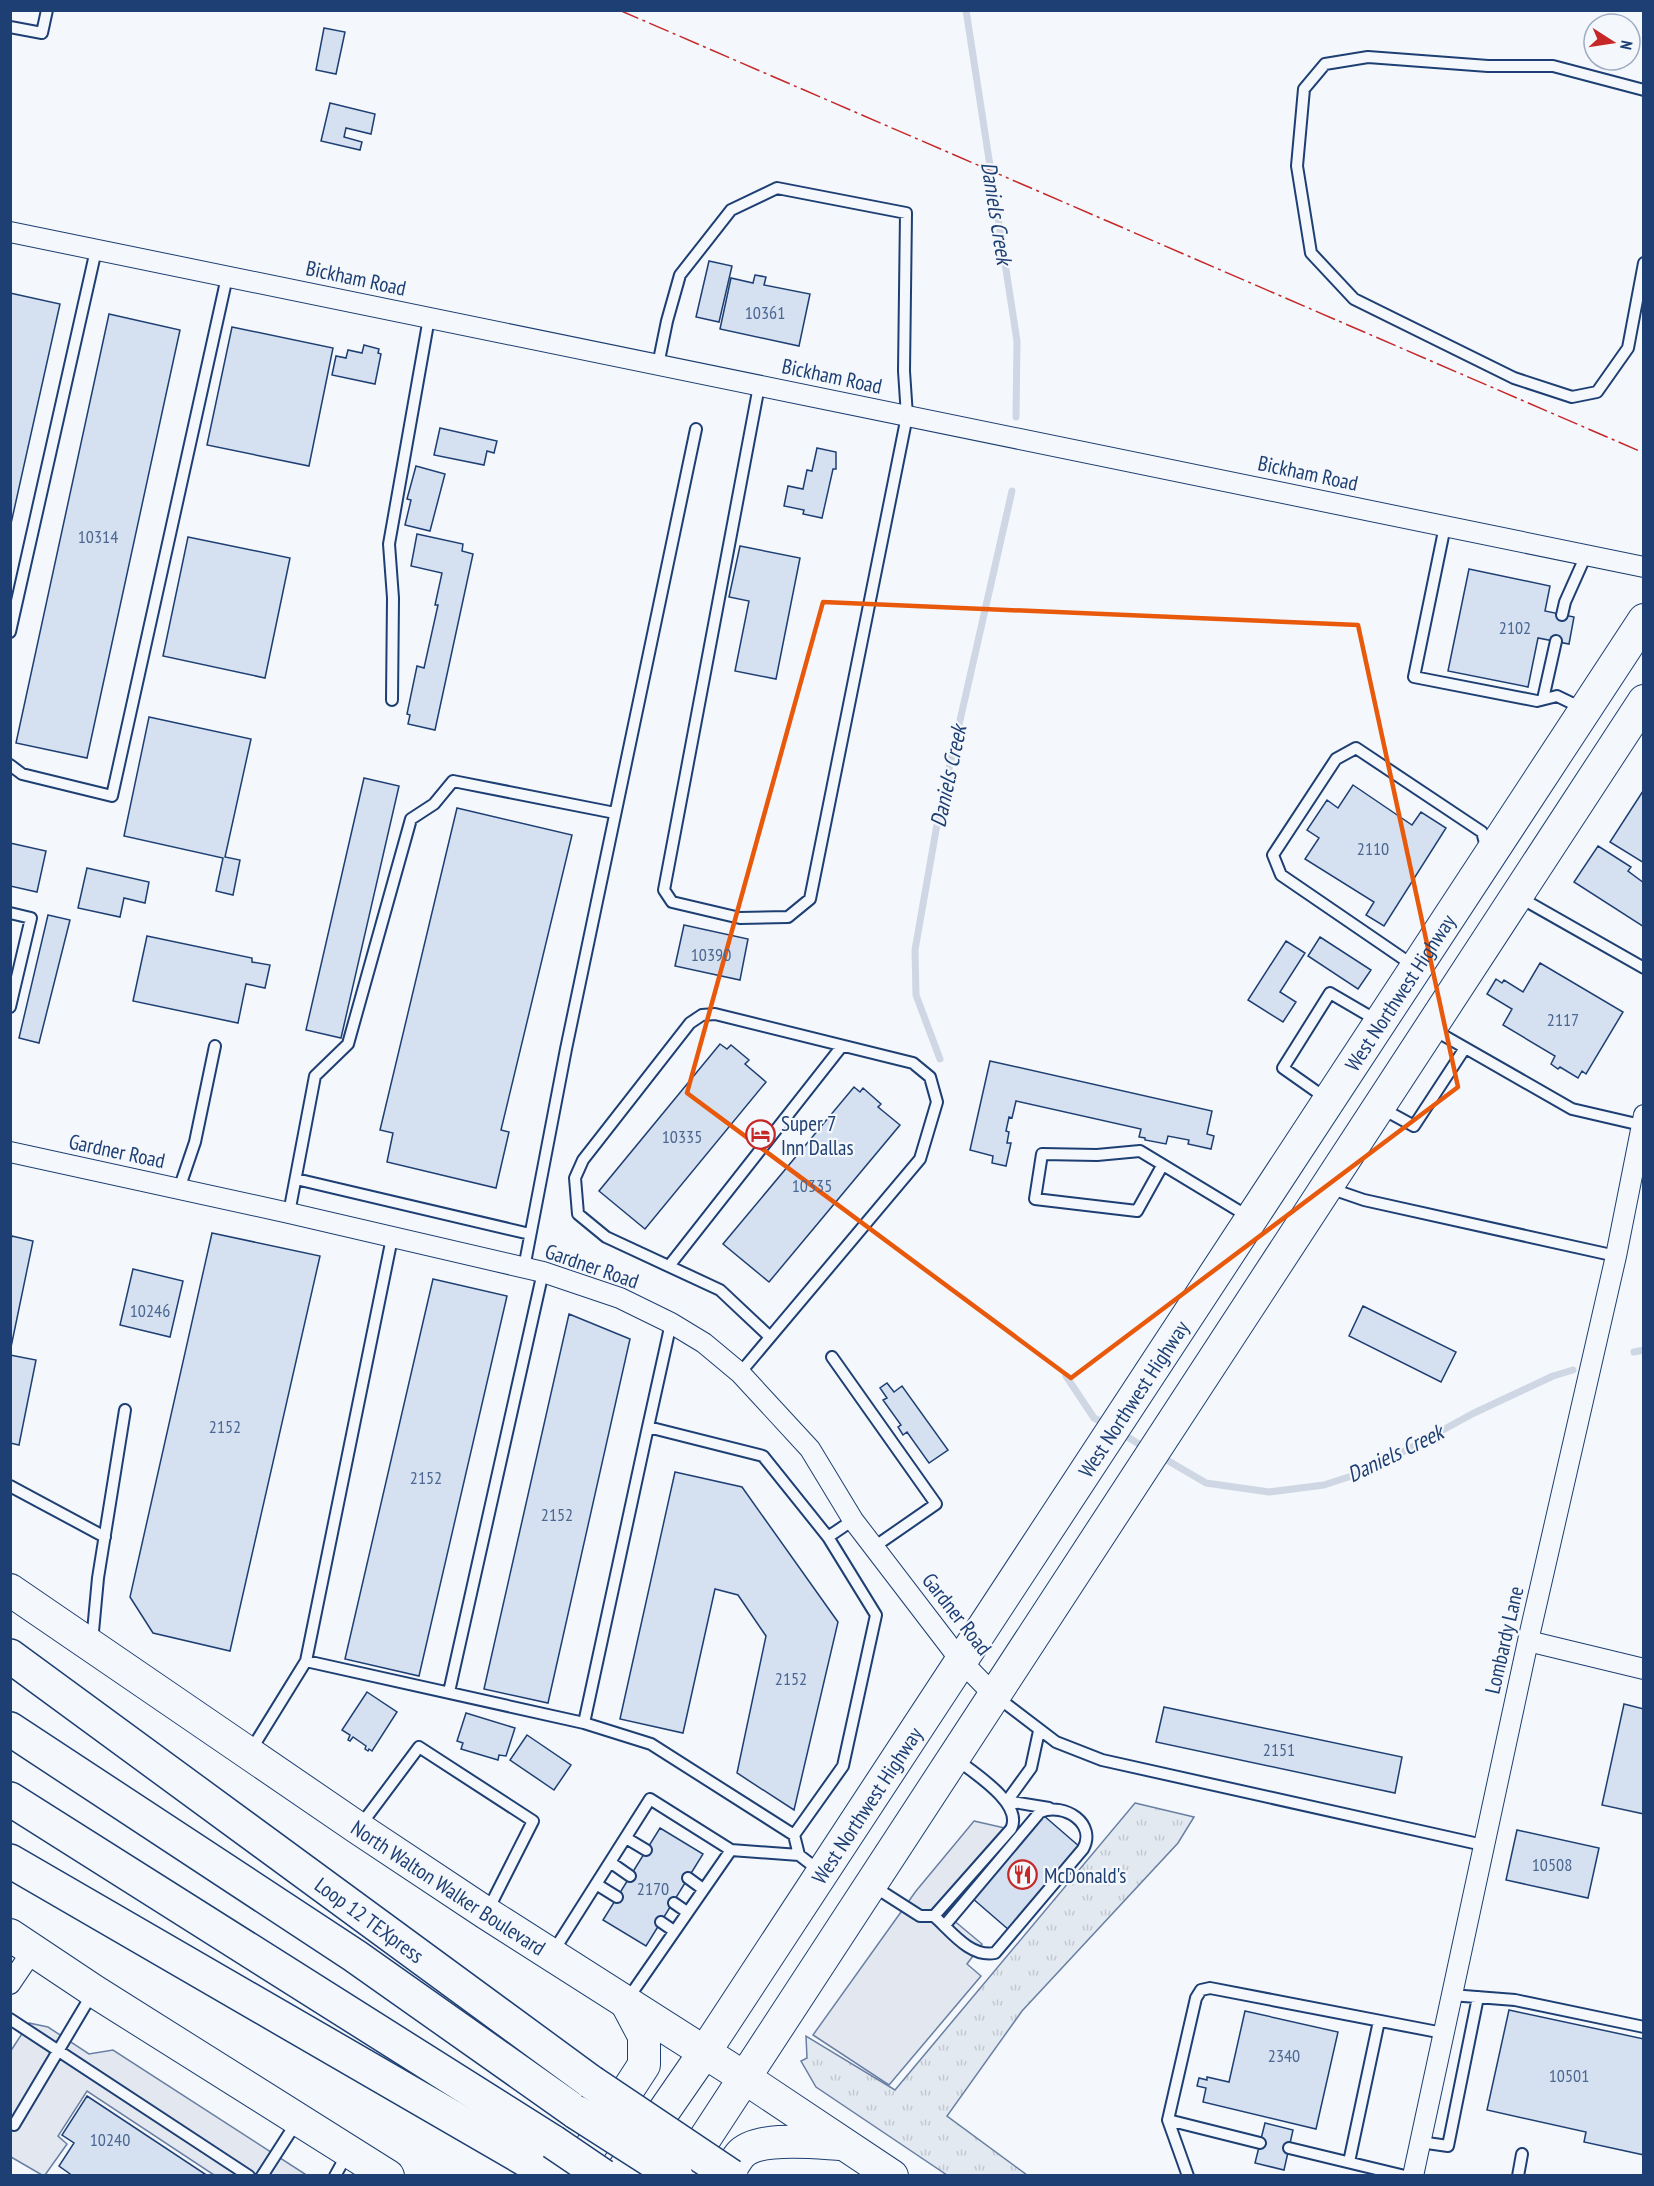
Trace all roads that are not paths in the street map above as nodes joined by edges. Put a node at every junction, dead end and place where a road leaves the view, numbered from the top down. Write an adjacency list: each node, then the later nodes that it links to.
1 (47, 10): 2 (lane)
2 (10, 27)
3 (1644, 90): 6 (lane)
4 (10, 232): 5 (street, Bickham Road)
5 (96, 250): 7 (street, Bickham Road); 18 (lane)
6 (1644, 263)
7 (227, 277): 8 (street, Bickham Road); 24 (lane)
8 (429, 318): 9 (street, Bickham Road); 21 (lane)
9 (658, 365): 10 (street, Bickham Road); 11 (lane)
10 (759, 386): 11 (street, Bickham Road); 11 (lane)
11 (906, 416): 13 (street, Bickham Road)
12 (696, 429): 25 (lane)
13 (1445, 526): 14 (street, Bickham Road); 20 (lane)
14 (1586, 555): 15 (street, Bickham Road); 16 (lane)
15 (1644, 567)
16 (1562, 615)
17 (1644, 620): 23 (main road, West Northwest Highway)
18 (10, 632)
19 (1556, 641): 20 (lane)
20 (1543, 699): 23 (lane)
21 (392, 700)
22 (1644, 701): 27 (main road, West Northwest Highway)
23 (1586, 709): 26 (main road, West Northwest Highway)
24 (10, 765)
25 (615, 813): 42 (lane); 47 (lane)
26 (1489, 858): 27 (main road); 29 (main road, West Northwest Highway); 29 (lane)
27 (1521, 888): 30 (lane); 33 (main road, West Northwest Highway)
28 (10, 913): 31 (lane)
29 (1417, 967): 32 (main road, West Northwest Highway)
30 (1644, 968)
31 (10, 1008)
32 (1381, 1022): 37 (main road, West Northwest Highway); 37 (lane)
33 (1430, 1028): 36 (lane); 38 (main road, West Northwest Highway)
34 (215, 1046): 44 (lane)
35 (842, 1046): 50 (lane); 50 (lane); 53 (lane)
36 (1465, 1048): 38 (lane); 39 (lane)
37 (1329, 1100): 38 (main road); 46 (main road, West Northwest Highway)
38 (1372, 1116): 43 (main road, West Northwest Highway)
39 (1642, 1120): 49 (street, Lombardy Lane)
40 (10, 1152): 44 (street, Gardner Road)
41 (1162, 1166): 41 (lane); 46 (lane)
42 (296, 1179): 45 (lane); 47 (lane)
43 (1326, 1187): 49 (lane); 71 (main road, West Northwest Highway)
44 (179, 1189): 45 (street, Gardner Road)
45 (289, 1213): 48 (street, Gardner Road)
46 (1252, 1219): 68 (main road, West Northwest Highway)
47 (530, 1234): 51 (lane)
48 (392, 1238): 51 (street, Gardner Road); 67 (lane)
49 (1616, 1256): 64 (street, Lombardy Lane)
50 (669, 1266): 53 (lane)
51 (533, 1270): 52 (street, Gardner Road); 70 (lane)
52 (672, 1323): 55 (street, Gardner Road); 57 (lane)
53 (770, 1336): 55 (lane)
54 (832, 1357): 62 (lane)
55 (740, 1373): 59 (street, Gardner Road)
56 (125, 1410): 61 (lane)
57 (648, 1427): 60 (lane); 73 (lane)
58 (10, 1486): 61 (lane)
59 (854, 1520): 60 (lane); 62 (street, Gardner Road)
60 (828, 1537): 83 (lane)
61 (105, 1538): 65 (lane)
62 (874, 1546): 68 (street, Gardner Road)
63 (10, 1590): 65 (main road, North Walton Walker Boulevard)
64 (1528, 1641): 69 (street); 85 (street, Lombardy Lane)
65 (92, 1646): 76 (main road, North Walton Walker Boulevard)
66 (10, 1656): 136 (highway, Loop 12 TEXpress, bridge)
67 (306, 1661): 70 (lane); 76 (lane)
68 (961, 1661): 71 (street, Gardner Road); 90 (main road, West Northwest Highway)
69 (1644, 1669)
70 (449, 1692): 73 (lane)
71 (994, 1695): 75 (lane); 77 (main road, West Northwest Highway)
72 (10, 1704): 78 (highway)
73 (584, 1723): 83 (lane)
74 (10, 1729): 78 (highway)
75 (1039, 1731): 80 (lane); 85 (lane)
76 (249, 1754): 82 (main road, North Walton Walker Boulevard)
77 (953, 1757): 80 (lane); 94 (main road, West Northwest Highway)
78 (51, 1758): 135 (highway, bridge)
79 (10, 1799): 126 (highway)
80 (1007, 1801): 81 (lane); 100 (lane)
81 (1051, 1808): 102 (lane); 102 (lane)
82 (358, 1828): 99 (main road, North Walton Walker Boulevard); 99 (lane)
83 (794, 1834): 90 (lane)
84 (626, 1838): 86 (lane); 87 (lane); 89 (lane)
85 (1483, 1845): 108 (street, Lombardy Lane)
86 (646, 1850)
87 (731, 1850): 90 (lane); 95 (lane)
88 (10, 1861): 126 (highway)
89 (610, 1862): 91 (lane); 93 (lane)
90 (810, 1864): 116 (main road, West Northwest Highway)
91 (630, 1876)
92 (688, 1878): 95 (lane)
93 (596, 1884): 96 (lane); 105 (lane)
94 (871, 1884): 100 (lane); 117 (main road, West Northwest Highway)
95 (703, 1889): 98 (lane)
96 (617, 1897)
97 (674, 1903): 98 (lane)
98 (687, 1912): 103 (lane)
99 (486, 1913): 105 (main road, North Walton Walker Boulevard)
100 (934, 1916): 102 (lane)
101 (661, 1922): 103 (lane)
102 (945, 1925)
103 (674, 1930): 110 (lane)
104 (22, 1942): 106 (street); 107 (main road)
105 (551, 1954): 110 (main road, North Walton Walker Boulevard)
106 (10, 1984)
107 (94, 1991): 115 (lane); 118 (main road)
108 (1451, 1995): 109 (lane); 114 (street, Lombardy Lane)
109 (1478, 1997): 113 (lane); 121 (lane)
110 (626, 2002): 116 (main road, North Walton Walker Boulevard); 132 (main road)
111 (10, 2019): 115 (lane)
112 (1378, 2020): 114 (lane); 119 (lane); 127 (lane)
113 (1644, 2027)
114 (1443, 2033): 121 (street, Lombardy Lane)
115 (58, 2049): 120 (lane); 129 (lane)
116 (704, 2053): 117 (main road, North Walton Walker Boulevard); 134 (main road, West Northwest Highway)
117 (745, 2078): 123 (main road, North Walton Walker Boulevard); 135 (main road, West Northwest Highway)
118 (298, 2120): 128 (main road); 130 (lane)
119 (1168, 2120): 122 (lane); 138 (lane)
120 (14, 2125)
121 (1420, 2142): 140 (street, Lombardy Lane)
122 (1260, 2143)
123 (843, 2144): 136 (main road); 137 (main road, North Walton Walker Boulevard)
124 (1289, 2148): 127 (lane)
125 (1522, 2154): 141 (lane)
126 (549, 2161): 133 (highway, bridge)
127 (1349, 2162): 139 (lane)
128 (341, 2163): 131 (main road)
129 (249, 2175)
130 (262, 2175)
131 (388, 2175)
132 (572, 2175)
133 (603, 2175)
134 (619, 2175)
135 (678, 2175)
136 (729, 2175)
137 (892, 2175)
138 (1188, 2175)
139 (1405, 2175)
140 (1413, 2175)
141 (1518, 2175)

